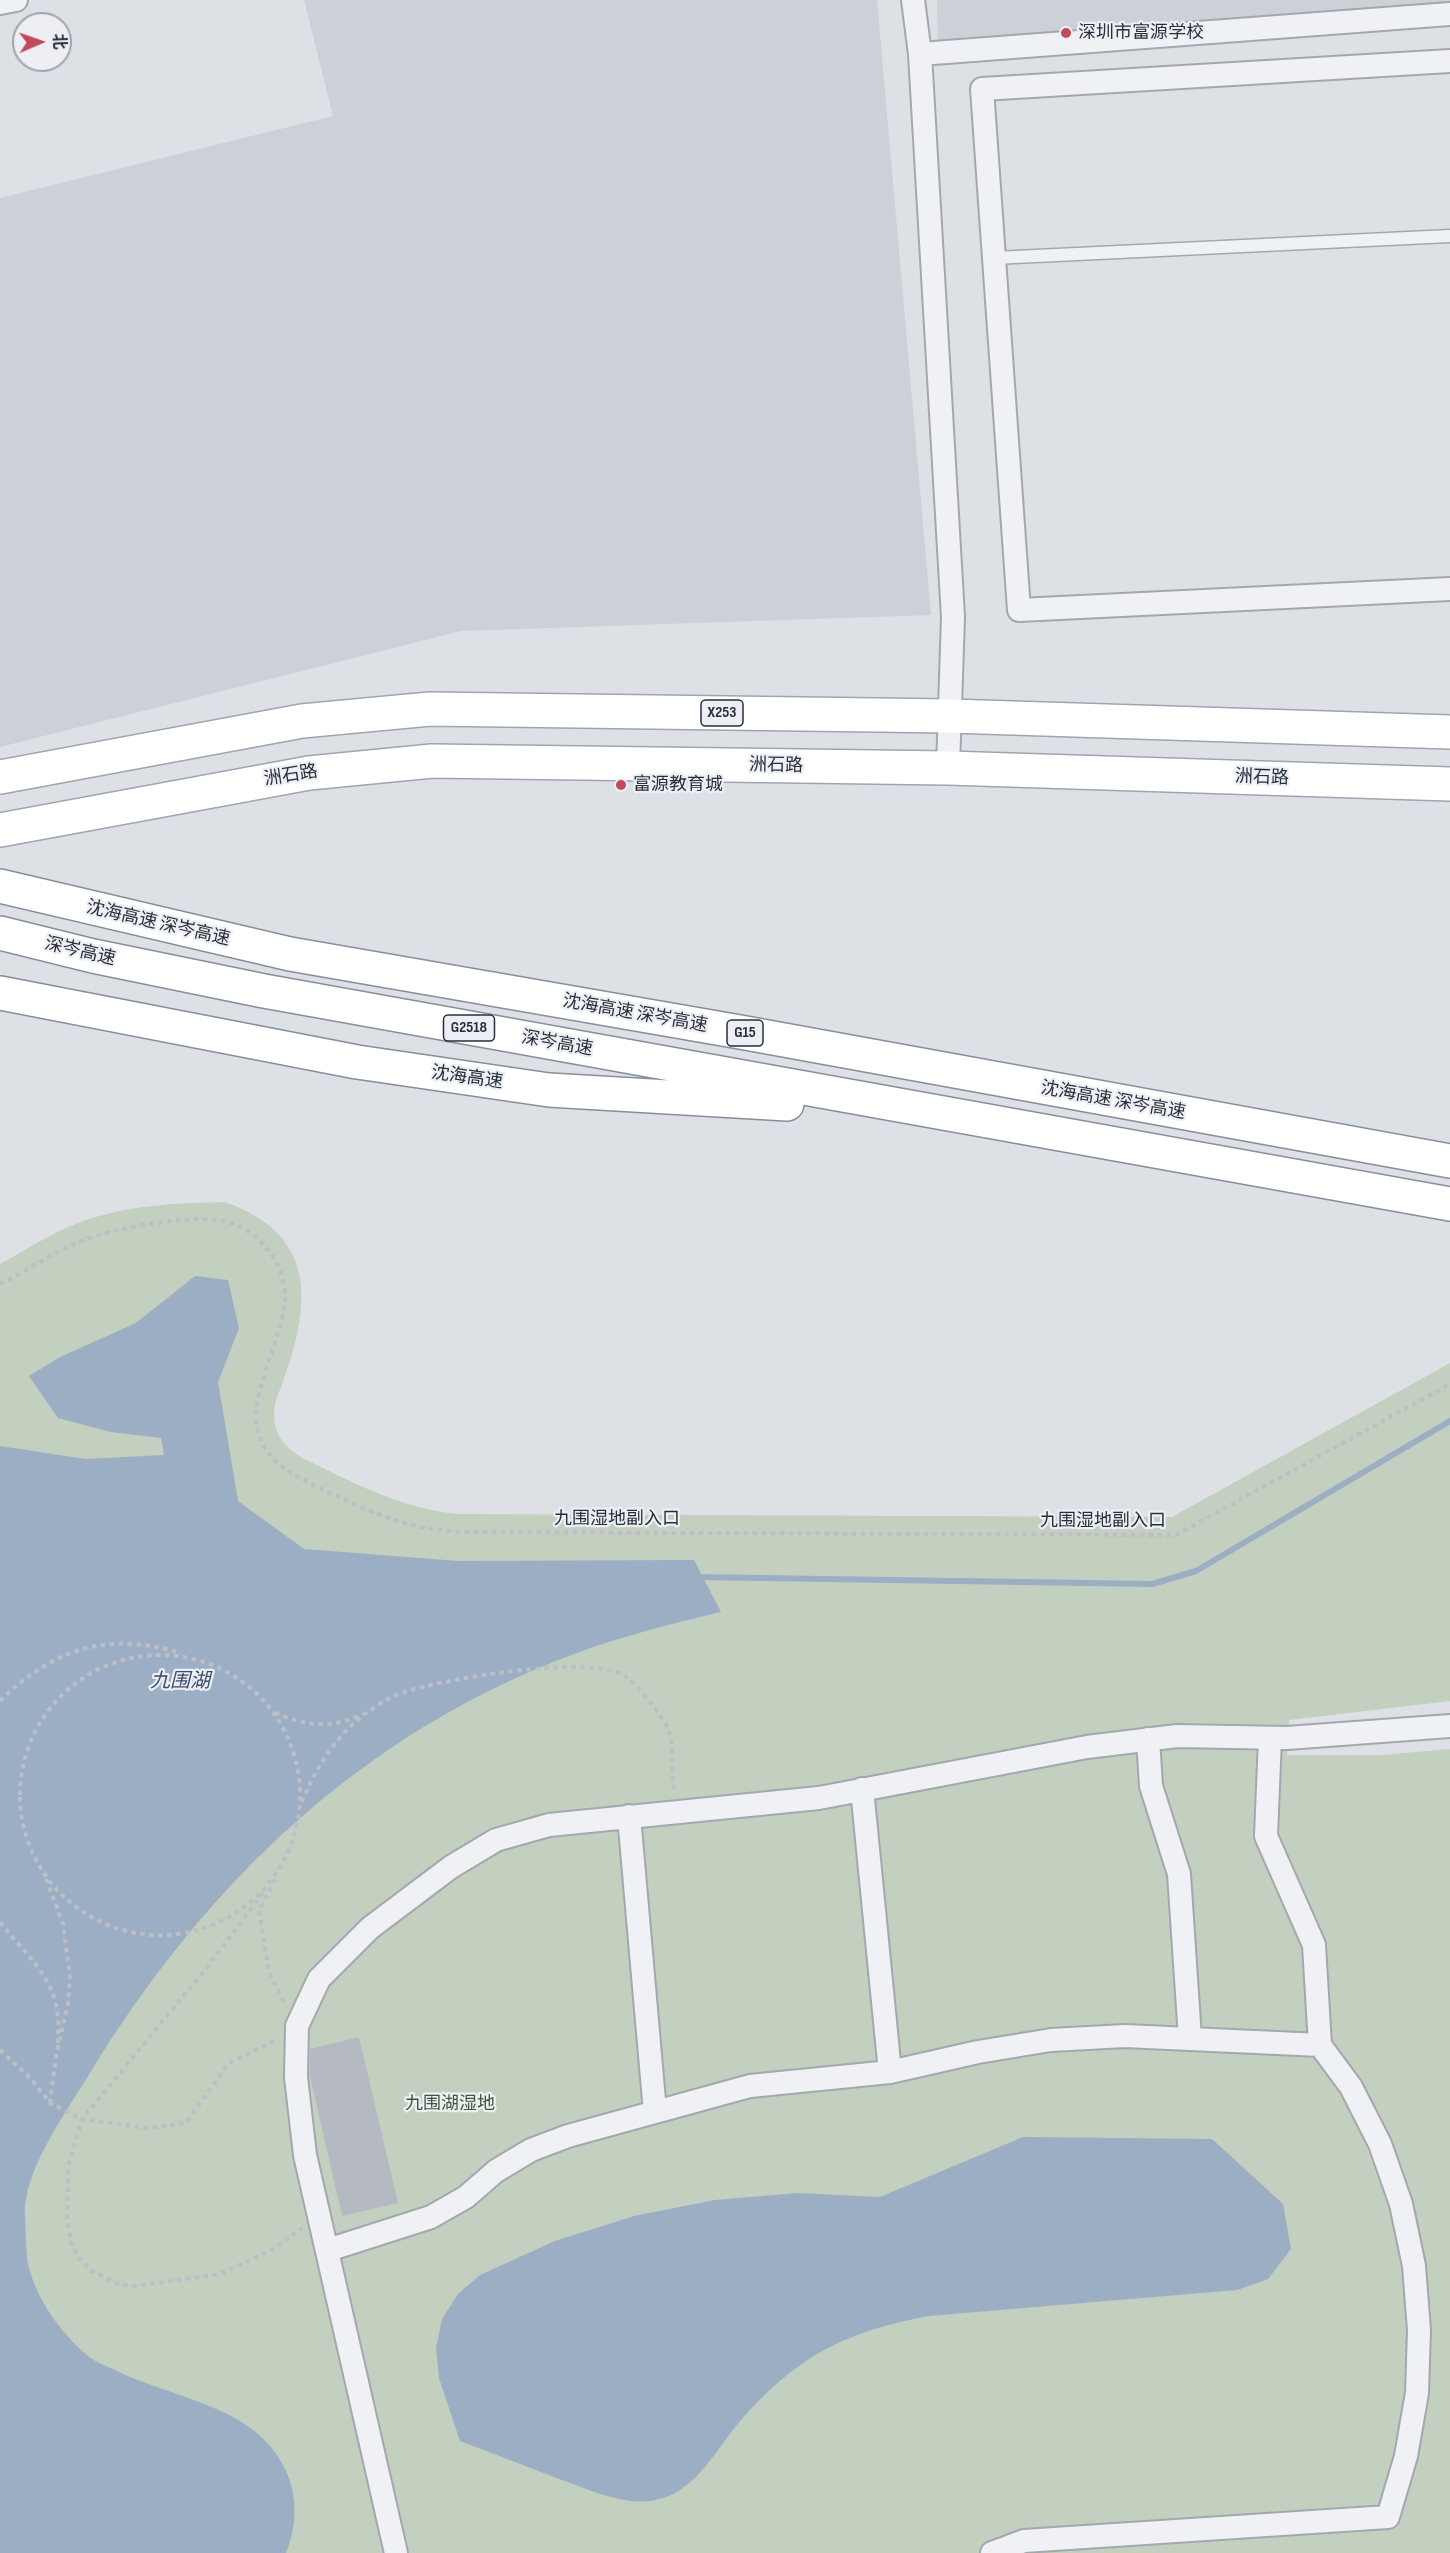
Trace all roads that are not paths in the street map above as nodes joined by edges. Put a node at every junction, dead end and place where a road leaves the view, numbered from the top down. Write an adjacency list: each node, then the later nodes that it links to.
1 (16, 0): 3 (street)
2 (913, 0): 5 (street)
3 (0, 3)
4 (1450, 14): 5 (street)
5 (920, 54): 10 (street)
6 (1450, 61): 8 (street)
7 (1450, 236): 8 (lane)
8 (994, 258): 9 (street)
9 (1450, 589)
10 (950, 716): 11 (main road, X253); 12 (street); 13 (main road, X253)
11 (1450, 732)
12 (948, 768): 14 (main road, 洲石路); 15 (main road, 洲石路)
13 (0, 777)
14 (1450, 784)
15 (0, 830)
16 (0, 886): 20 (main road, 沈海高速 深岑高速 / G15)
17 (0, 933): 19 (main road, 深岑高速 / G2518)
18 (0, 993): 19 (main road, 沈海高速)
19 (940, 1113): 21 (main road)
20 (1450, 1161)
21 (1450, 1204)
22 (1450, 1726): 23 (street)
23 (1270, 1738): 24 (street); 28 (street)
24 (1148, 1739): 25 (street); 27 (street)
25 (862, 1789): 26 (street); 29 (street)
26 (629, 1816): 30 (street); 31 (street)
27 (1190, 2038): 28 (street); 29 (street)
28 (1320, 2045): 33 (street)
29 (891, 2072): 30 (street)
30 (655, 2112): 31 (street)
31 (328, 2250): 32 (street)
32 (396, 2553)
33 (992, 2553)

